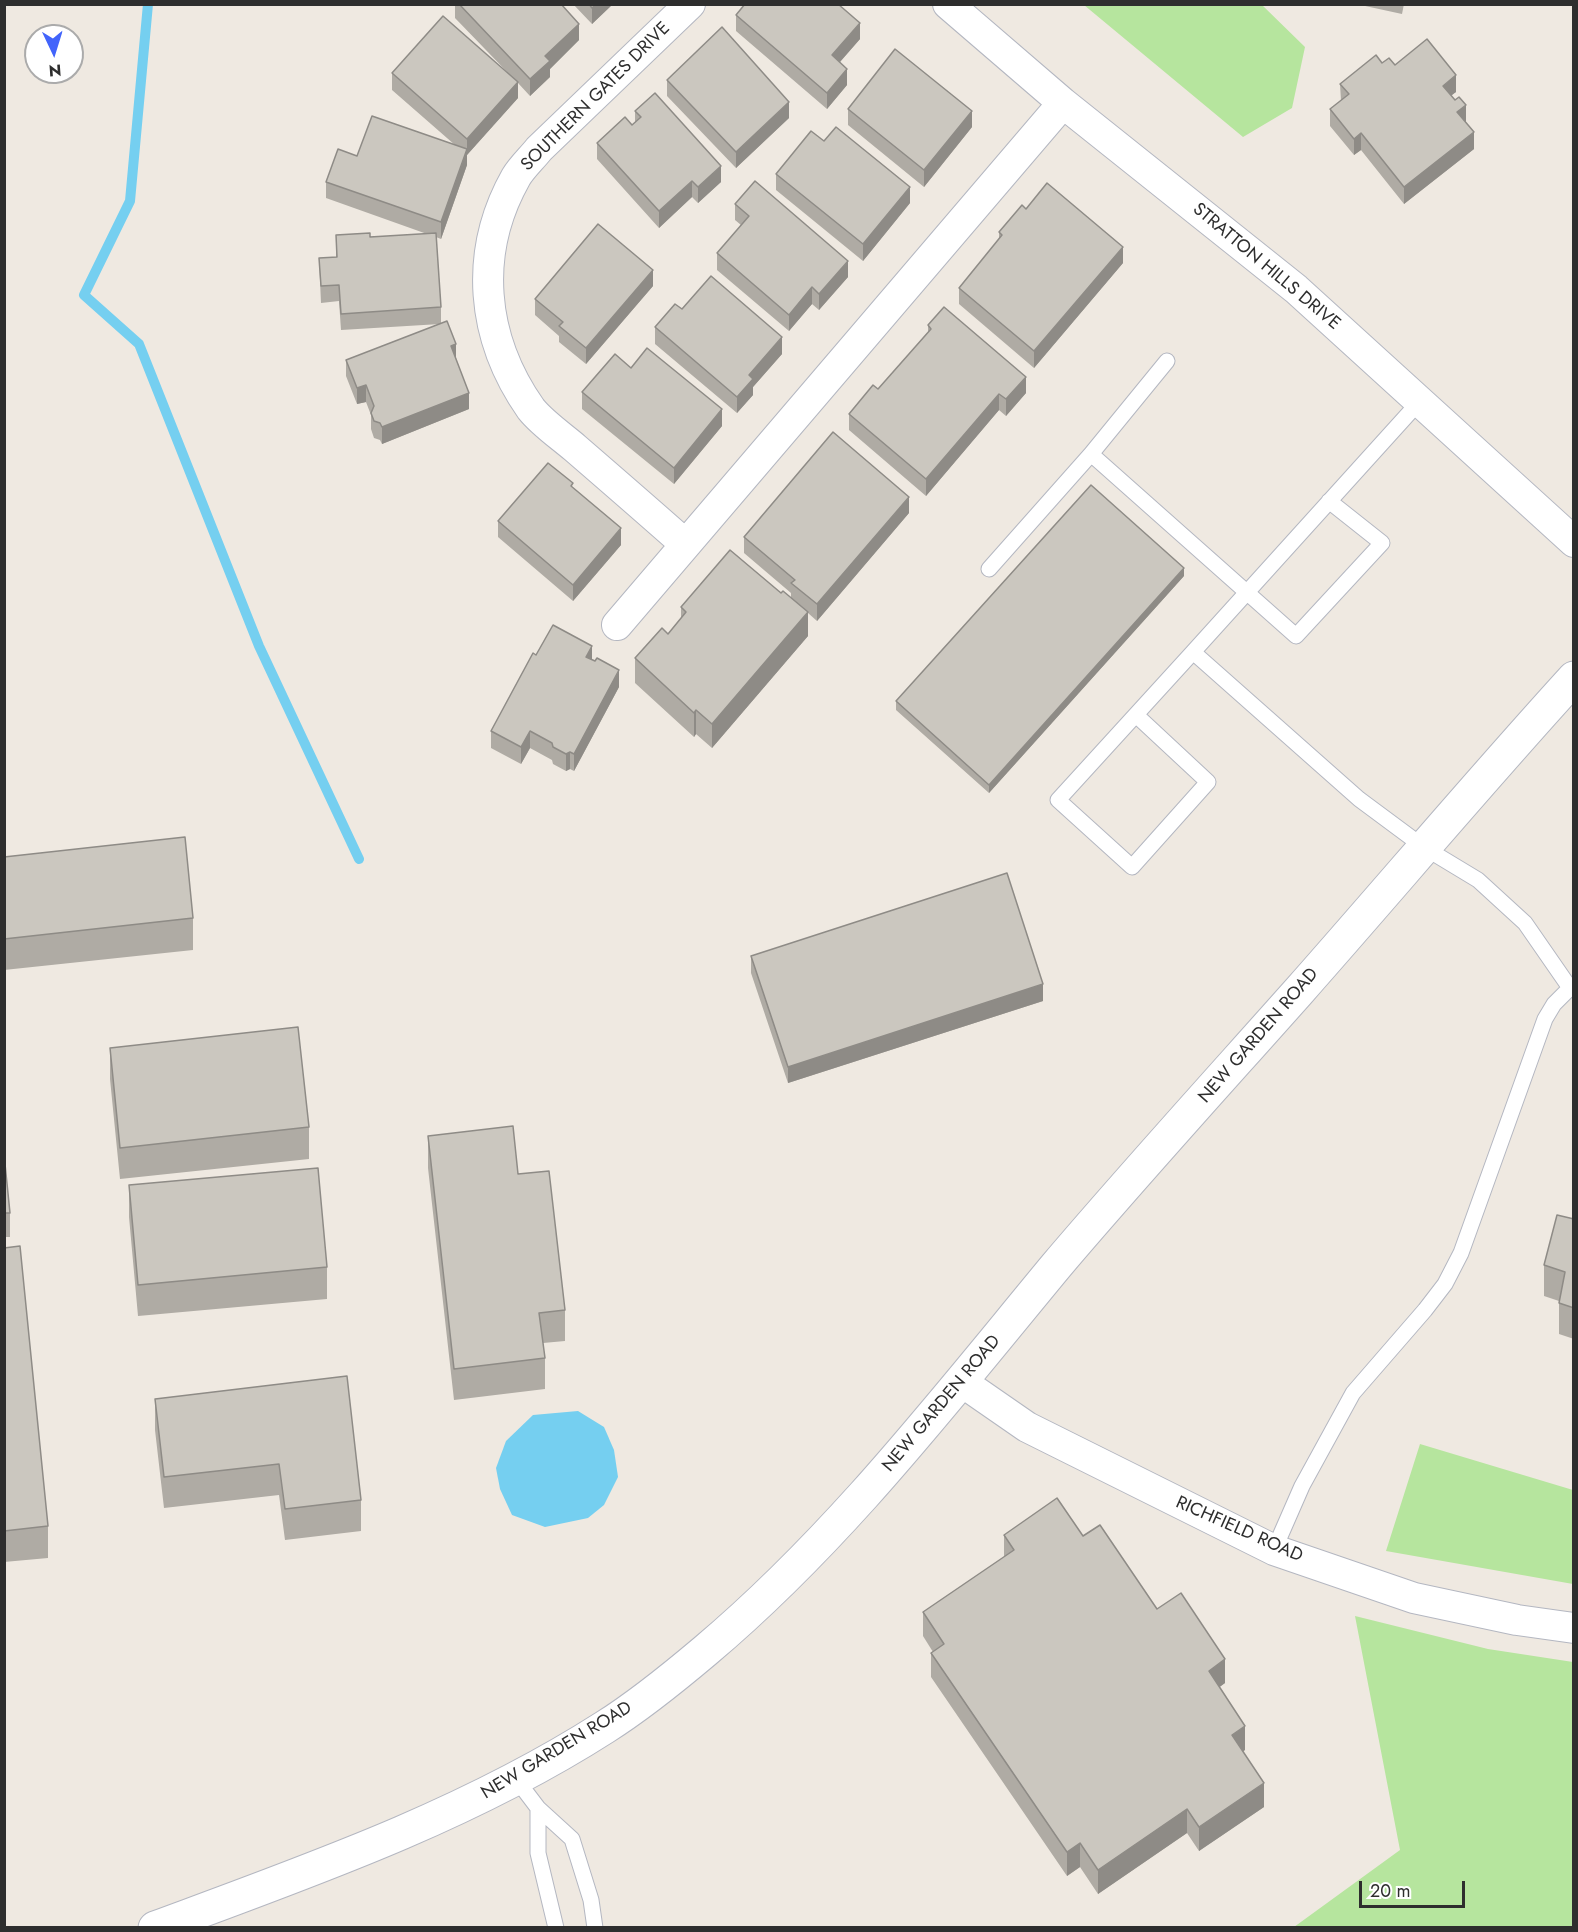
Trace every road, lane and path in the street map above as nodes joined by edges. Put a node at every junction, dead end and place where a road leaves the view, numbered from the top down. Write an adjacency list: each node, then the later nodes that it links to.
1 (690, 4): 9 (street, SOUTHERN GATES DRIVE)
2 (948, 4): 3 (street, STRATTON HILLS DRIVE)
3 (1063, 102): 5 (street, STRATTON HILLS DRIVE); 9 (street)
4 (1167, 362): 6 (lane)
5 (1420, 401): 7 (lane); 8 (street, STRATTON HILLS DRIVE)
6 (1091, 454): 10 (lane); 11 (lane)
7 (1329, 501): 11 (lane); 11 (lane)
8 (1574, 542)
9 (685, 544): 12 (street)
10 (989, 569)
11 (1246, 593): 13 (lane)
12 (616, 625)
13 (1193, 652): 15 (lane); 16 (lane)
14 (1574, 678): 16 (main road, NEW GARDEN ROAD)
15 (1136, 715): 15 (lane)
16 (1425, 848): 17 (main road, NEW GARDEN ROAD); 18 (lane)
17 (962, 1382): 18 (street, RICHFIELD ROAD); 20 (main road, NEW GARDEN ROAD)
18 (1274, 1550): 19 (street, RICHFIELD ROAD)
19 (1574, 1628)
20 (516, 1779): 21 (lane); 22 (main road, NEW GARDEN ROAD)
21 (538, 1808): 23 (lane); 24 (lane)
22 (155, 1928)
23 (556, 1928)
24 (595, 1928)

